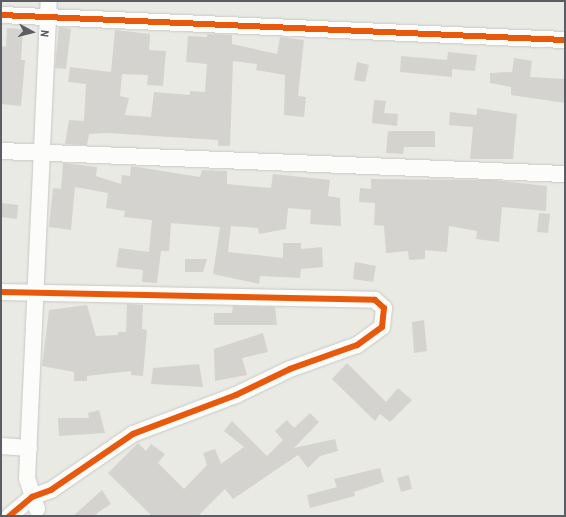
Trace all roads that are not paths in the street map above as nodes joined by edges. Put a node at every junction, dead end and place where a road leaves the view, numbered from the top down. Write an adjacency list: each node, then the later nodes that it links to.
1 (49, 1): 3 (street)
2 (1, 15): 3 (street)
3 (47, 18): 4 (street); 6 (street)
4 (565, 40)
5 (1, 151): 6 (street)
6 (43, 154): 7 (street); 9 (street)
7 (565, 174)
8 (1, 292): 9 (street)
9 (38, 294): 11 (street); 12 (street)
10 (1, 446): 11 (street)
11 (29, 448): 12 (street)
12 (34, 507): 13 (street)
13 (8, 516)

